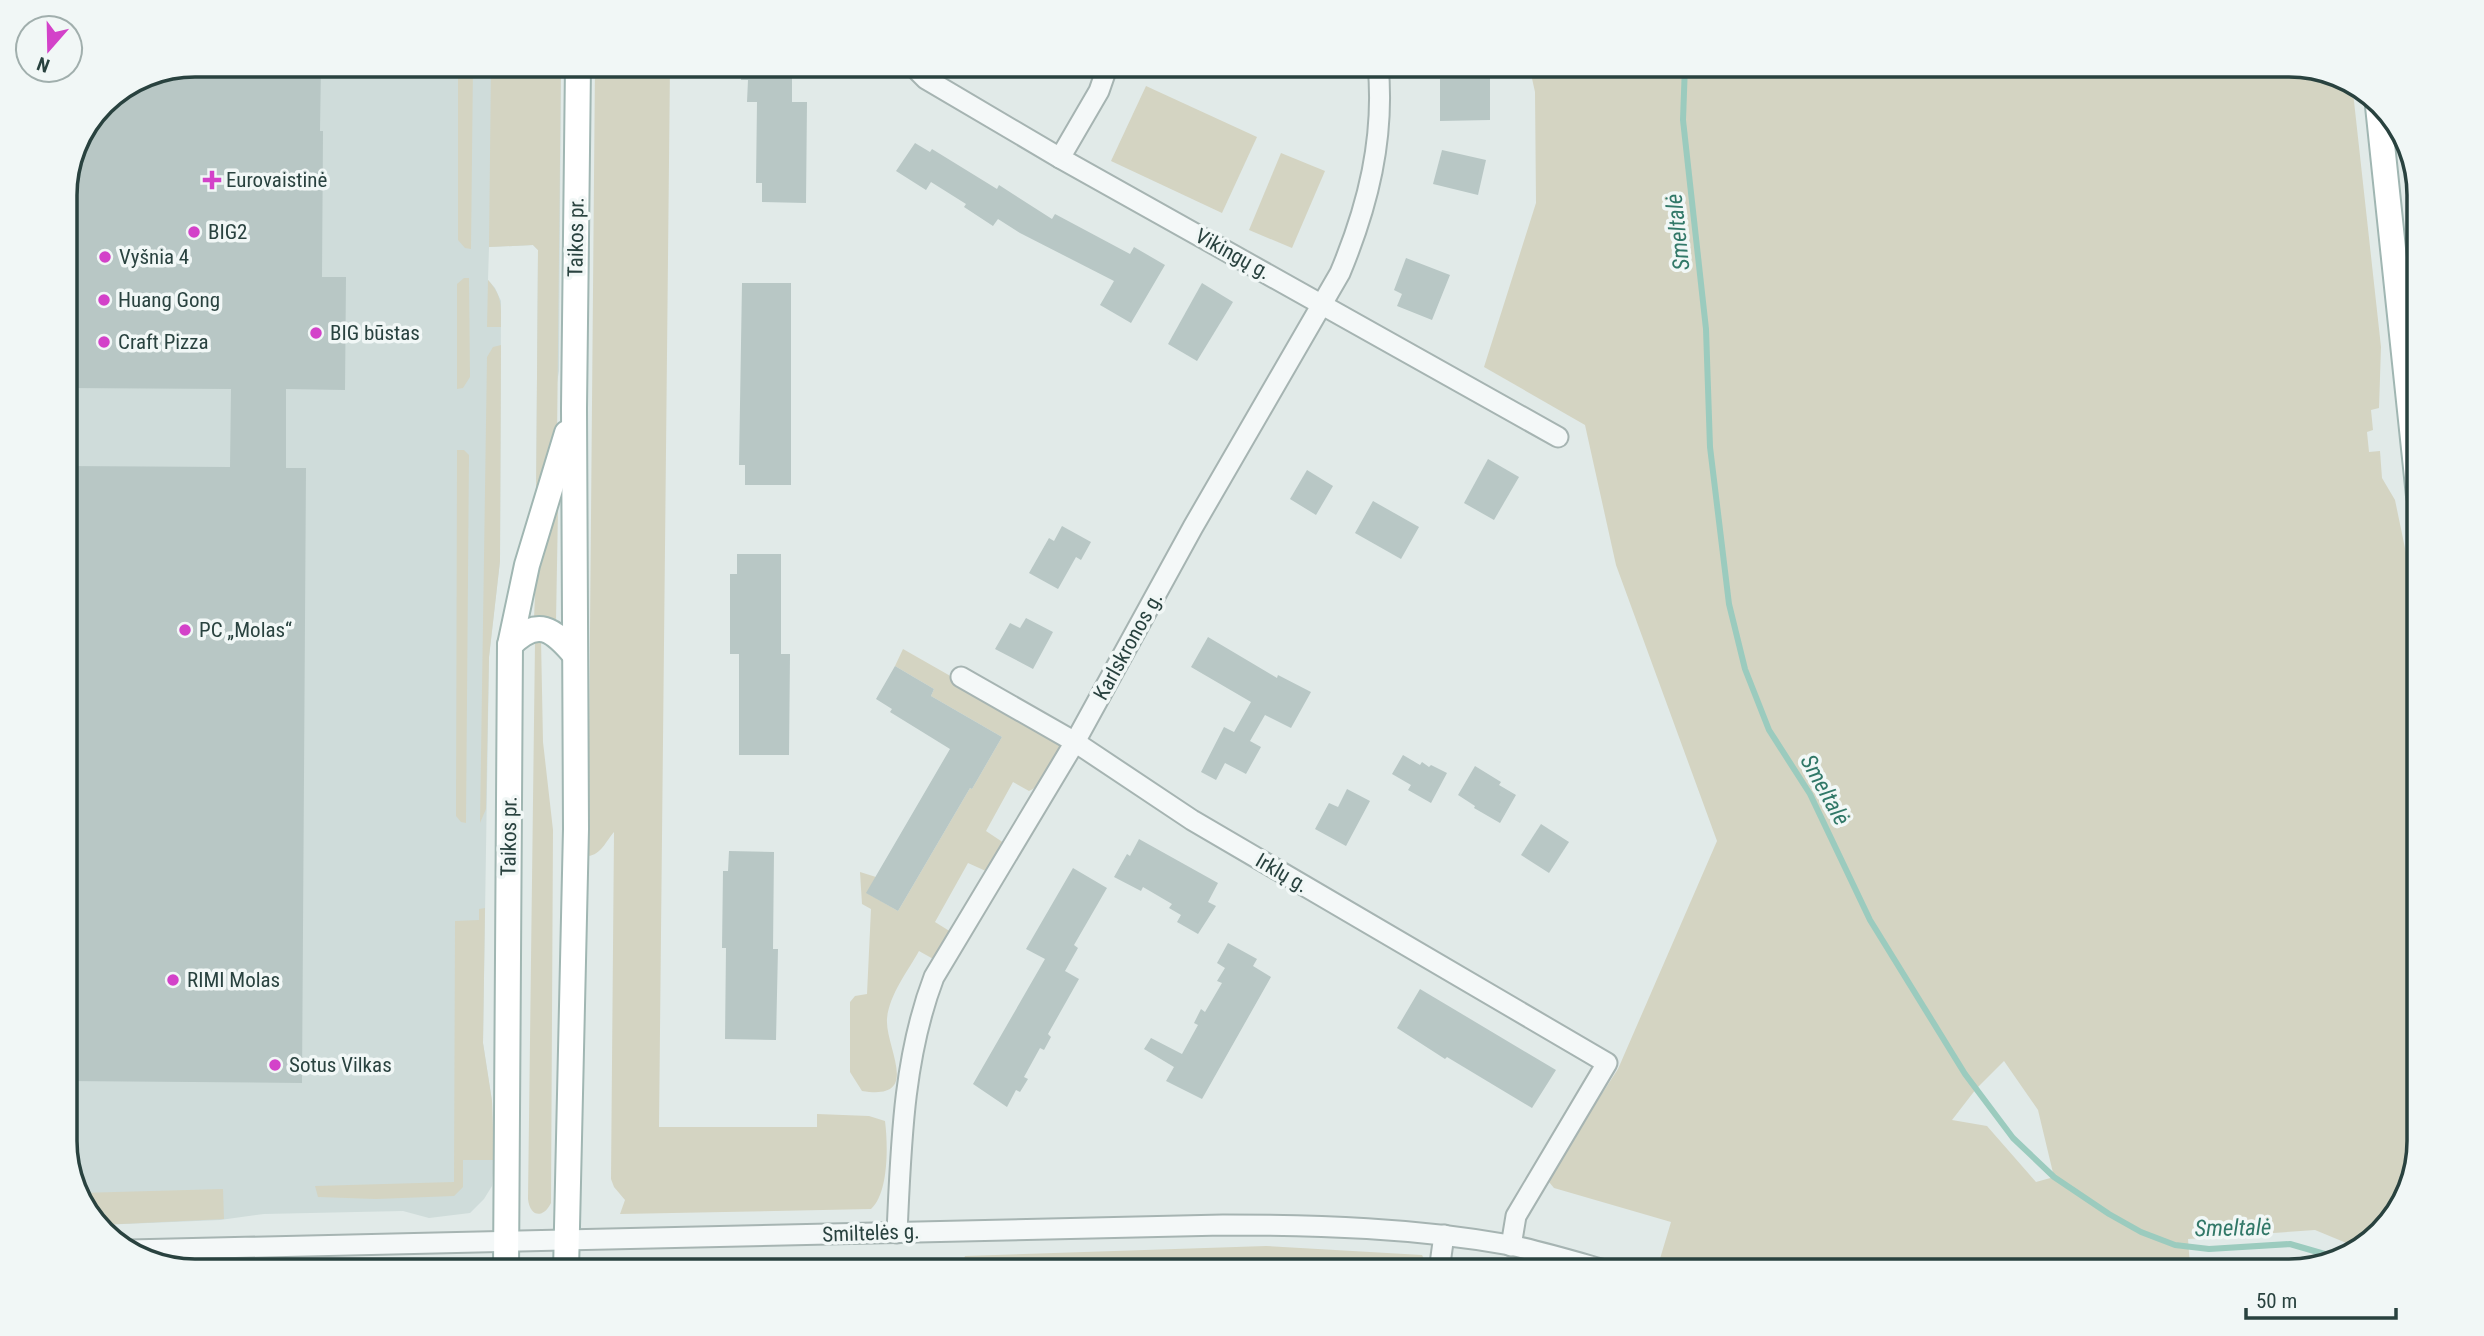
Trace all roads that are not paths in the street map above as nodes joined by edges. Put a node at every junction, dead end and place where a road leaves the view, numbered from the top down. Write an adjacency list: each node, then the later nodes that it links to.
1 (578, 77): 9 (main road, Taikos pr.)
2 (924, 77): 6 (street, Vikingų g.)
3 (1104, 77): 6 (street)
4 (1379, 77): 7 (street, Karlskronos g.)
5 (2380, 119): 8 (main road)
6 (1060, 158): 7 (street, Vikingų g.)
7 (1323, 304): 10 (street, Vikingų g.); 14 (street, Karlskronos g.)
8 (2407, 339)
9 (574, 408): 11 (main road, Taikos pr.); 12 (main road, Taikos pr.)
10 (1558, 438)
11 (510, 645): 12 (main road); 18 (main road, Taikos pr.)
12 (575, 655): 17 (main road, Taikos pr.)
13 (961, 677): 14 (street, Irklų g.)
14 (1074, 742): 15 (street, Karlskronos g.); 19 (street, Irklų g.)
15 (897, 1233): 16 (street, Smiltelės g.); 17 (street, Smiltelės g.)
16 (1444, 1236): 19 (street, Smiltelės g.); 23 (street)
17 (566, 1241): 18 (street, Smiltelės g.); 22 (main road, Taikos pr.)
18 (506, 1242): 20 (street, Smiltelės g.); 21 (main road, Taikos pr.)
19 (1511, 1245): 24 (street, Smiltelės g.)
20 (149, 1250)
21 (506, 1259)
22 (566, 1259)
23 (1441, 1259)
24 (1563, 1259)

